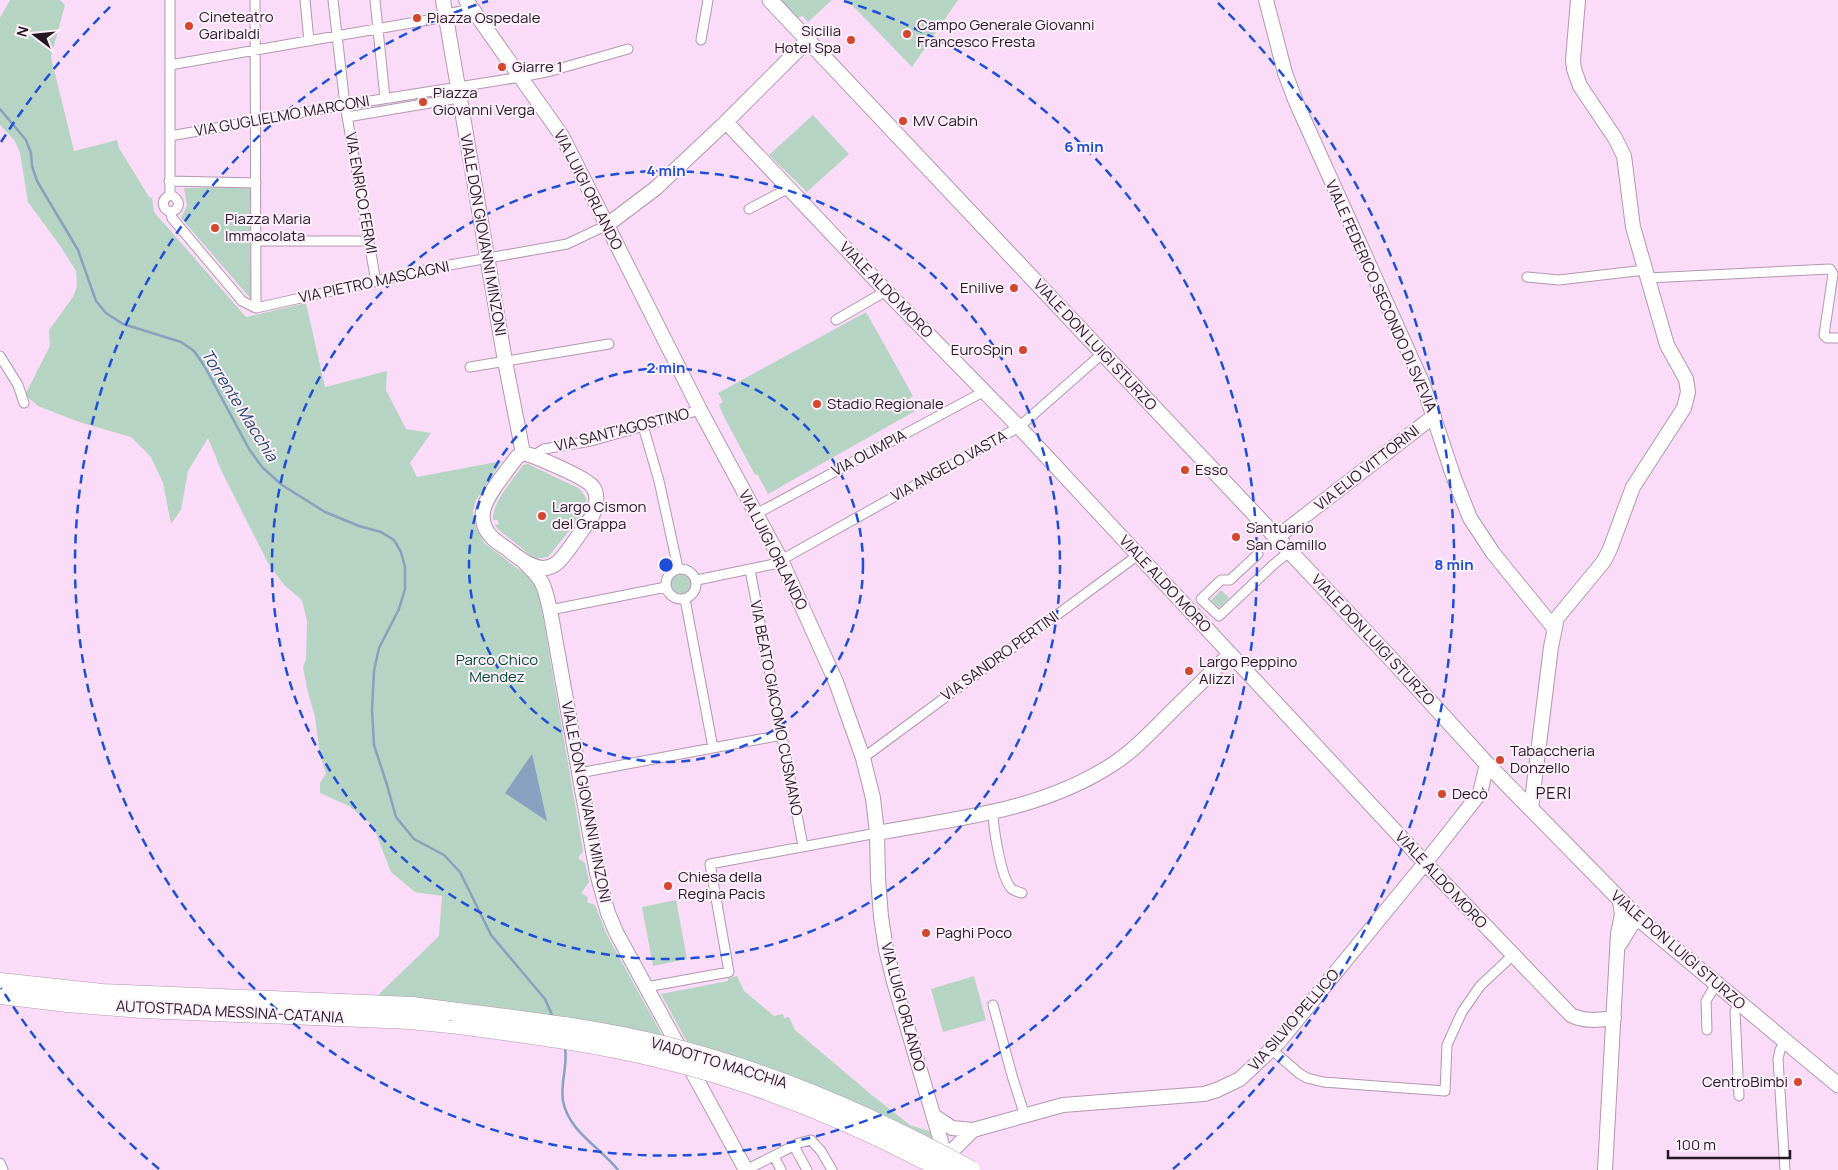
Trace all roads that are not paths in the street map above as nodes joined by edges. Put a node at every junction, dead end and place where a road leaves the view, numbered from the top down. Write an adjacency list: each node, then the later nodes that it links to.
1 (170, 0): 20 (street)
2 (255, 0): 19 (street)
3 (305, 0): 17 (street)
4 (333, 0): 14 (street, VIA ENRICO FERMI)
5 (443, 0): 12 (street, VIALE DON GIOVANNI MINZONI)
6 (708, 0): 15 (street)
7 (770, 0): 16 (main road, VIALE DON LUIGI STURZO)
8 (1266, 0): 52 (street, VIALE FEDERICO SECONDO DI SVEVIA)
9 (1578, 0): 37 (street)
10 (375, 4): 13 (street)
11 (469, 6): 12 (street); 21 (street, VIA LUIGI ORLANDO)
12 (446, 19): 13 (street); 22 (street, VIALE DON GIOVANNI MINZONI)
13 (378, 29): 14 (street); 23 (street)
14 (336, 36): 17 (street); 24 (street, VIA ENRICO FERMI)
15 (701, 40)
16 (808, 40): 27 (street); 45 (main road, VIALE DON LUIGI STURZO)
17 (309, 41): 19 (street)
18 (628, 49): 21 (street)
19 (256, 50): 20 (street); 26 (street)
20 (170, 65): 28 (street)
21 (521, 77): 22 (street); 33 (street, VIA LUIGI ORLANDO)
22 (458, 92): 23 (street, VIA GUGLIELMO MARCONI); 25 (street); 36 (street, VIALE DON GIOVANNI MINZONI)
23 (385, 98): 24 (street, VIA GUGLIELMO MARCONI)
24 (345, 105): 25 (street, VIA ENRICO FERMI); 26 (street, VIA GUGLIELMO MARCONI)
25 (347, 117): 35 (street, VIA ENRICO FERMI)
26 (256, 121): 28 (street, VIA GUGLIELMO MARCONI); 30 (street)
27 (726, 122): 31 (street, VIALE ALDO MORO); 33 (street)
28 (170, 133): 29 (street)
29 (169, 181): 30 (street); 41 (street)
30 (256, 183): 34 (street)
31 (789, 188): 32 (street); 40 (street, VIALE ALDO MORO)
32 (748, 209)
33 (607, 225): 36 (street, VIA PIETRO MASCAGNI); 51 (street, VIA LUIGI ORLANDO)
34 (259, 241): 35 (street); 41 (street)
35 (369, 241): 39 (street, VIA ENRICO FERMI)
36 (488, 260): 39 (street, VIA PIETRO MASCAGNI); 47 (street, VIALE DON GIOVANNI MINZONI)
37 (1646, 274): 38 (street); 43 (street); 72 (street)
38 (1527, 277)
39 (376, 282): 41 (street, VIA PIETRO MASCAGNI)
40 (886, 292): 42 (street); 49 (street, VIALE ALDO MORO)
41 (259, 307)
42 (836, 320)
43 (1838, 338)
44 (610, 344): 47 (street)
45 (1103, 353): 54 (street, VIA ANGELO VASTA); 57 (main road, VIALE DON LUIGI STURZO)
46 (0, 356): 50 (street)
47 (505, 361): 48 (street); 55 (street, VIALE DON GIOVANNI MINZONI)
48 (470, 367)
49 (983, 392): 54 (street, VIALE ALDO MORO); 56 (street, VIA OLIMPIA)
50 (24, 403)
51 (700, 410): 53 (street, VIA SANT'AGOSTINO); 56 (street, VIA LUIGI ORLANDO)
52 (1434, 416): 57 (street, VIA ELIO VITTORINI); 72 (street, VIALE FEDERICO SECONDO DI SVEVIA)
53 (643, 426): 55 (street, VIA SANT'AGOSTINO); 64 (street)
54 (1019, 427): 60 (street, VIALE ALDO MORO); 61 (street, VIA ANGELO VASTA)
55 (531, 451): 62 (street); 63 (street)
56 (756, 514): 61 (street, VIA LUIGI ORLANDO)
57 (1276, 538): 58 (main road, VIALE DON LUIGI STURZO)
58 (1289, 552): 69 (street); 77 (main road, VIALE DON LUIGI STURZO)
59 (1258, 554): 67 (street)
60 (1138, 555): 73 (street, VIALE ALDO MORO); 76 (street, VIA SANDRO PERTINI)
61 (781, 560): 65 (street, VIA ANGELO VASTA); 76 (street, VIA LUIGI ORLANDO)
62 (524, 562): 63 (street); 71 (street)
63 (556, 564): 71 (street)
64 (678, 568): 66 (street); 68 (street)
65 (750, 570): 66 (street, VIA ANGELO VASTA); 74 (street, VIA BEATO GIACOMO CUSMANO)
66 (701, 580): 70 (street)
67 (1230, 580): 69 (street); 69 (street)
68 (666, 587): 70 (street); 71 (street)
69 (1243, 593)
70 (684, 599): 75 (street)
71 (550, 610): 78 (street, VIALE DON GIOVANNI MINZONI)
72 (1554, 628): 79 (street)
73 (1230, 654): 83 (street); 86 (street, VIALE ALDO MORO)
74 (782, 735): 75 (street); 85 (street, VIA BEATO GIACOMO CUSMANO)
75 (713, 748): 78 (street)
76 (863, 758): 84 (street, VIA LUIGI ORLANDO)
77 (1487, 764): 80 (main road, VIALE DON LUIGI STURZO); 81 (street)
78 (579, 773): 94 (street, VIALE DON GIOVANNI MINZONI)
79 (1535, 773): 80 (street); 82 (street)
80 (1508, 785): 81 (street); 82 (main road, VIALE DON LUIGI STURZO)
81 (1480, 793): 86 (street, VIA SILVIO PELLICO)
82 (1531, 809): 88 (main road, VIALE DON LUIGI STURZO)
83 (993, 811): 84 (street); 87 (street)
84 (877, 834): 85 (street); 105 (street, VIA LUIGI ORLANDO)
85 (803, 846): 94 (street)
86 (1425, 863): 91 (street, VIALE ALDO MORO); 102 (street, VIA SILVIO PELLICO)
87 (1022, 892)
88 (1620, 902): 89 (main road, VIALE DON LUIGI STURZO); 90 (street)
89 (1638, 919): 90 (street); 93 (main road, VIALE DON LUIGI STURZO)
90 (1618, 950): 99 (street)
91 (1512, 956): 99 (street, VIALE ALDO MORO); 102 (street)
92 (0, 982): 98 (highway, AUTOSTRADA MESSINA-CATANIA)
93 (1716, 984): 96 (main road, VIALE DON LUIGI STURZO); 100 (street)
94 (646, 987): 114 (street, VIALE DON GIOVANNI MINZONI)
95 (0, 995): 98 (highway, AUTOSTRADA MESSINA-CATANIA)
96 (1738, 1003): 101 (main road, VIALE DON LUIGI STURZO); 104 (street)
97 (993, 1005): 106 (street)
98 (455, 1018): 112 (highway, VIADOTTO MACCHIA, bridge); 118 (highway, VIADOTTO MACCHIA, bridge)
99 (1614, 1018): 119 (street)
100 (1707, 1030)
101 (1786, 1042): 103 (main road, VIALE DON LUIGI STURZO); 120 (street)
102 (1272, 1050): 106 (street, VIA SILVIO PELLICO)
103 (1838, 1085)
104 (1739, 1096)
105 (934, 1116): 107 (street); 108 (street, VIA LUIGI ORLANDO)
106 (1025, 1116): 107 (street, VIA SILVIO PELLICO)
107 (967, 1134): 108 (street); 112 (street)
108 (941, 1140): 112 (street, VIA LUIGI ORLANDO)
109 (794, 1146): 110 (street); 116 (street); 117 (street)
110 (774, 1156): 114 (street); 115 (street)
111 (0, 1163): 113 (street)
112 (947, 1169)
113 (4, 1170)
114 (746, 1170)
115 (781, 1170)
116 (807, 1170)
117 (832, 1170)
118 (971, 1170)
119 (1605, 1170)
120 (1785, 1170)

